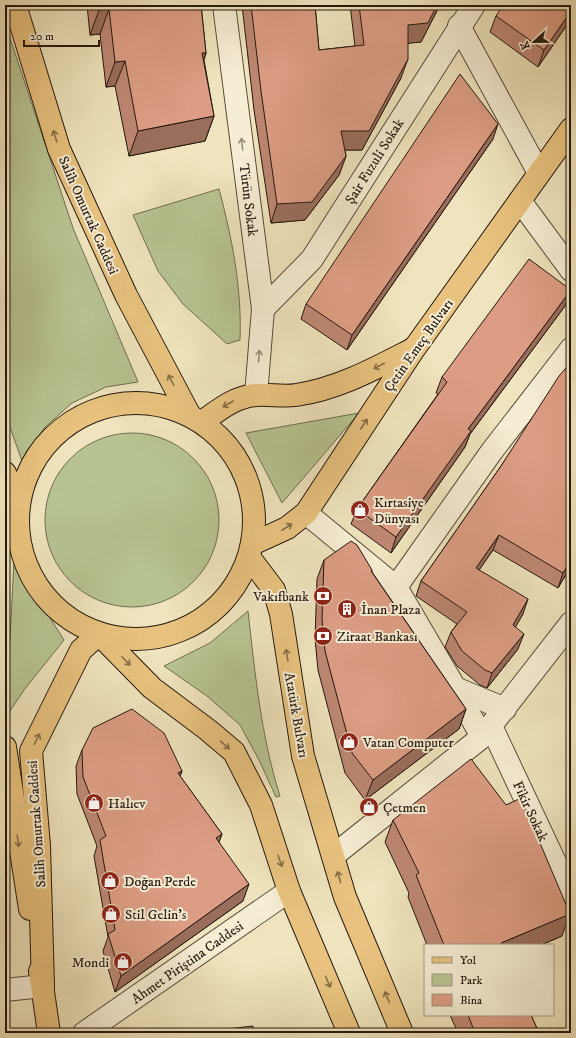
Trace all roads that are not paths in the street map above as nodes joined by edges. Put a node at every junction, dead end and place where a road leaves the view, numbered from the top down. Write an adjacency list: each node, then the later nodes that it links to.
1 (15, 5): 13 (main road, Salih Omurtak Caddesi, one-way to 1)
2 (224, 5): 9 (street, Türün Sokak, one-way to 2)
3 (474, 5): 4 (street, Şair Fuzuli Sokak)
4 (459, 26): 6 (street); 9 (street, Şair Fuzuli Sokak)
5 (571, 129): 6 (main road, Çetin Emeç Bulvarı)
6 (539, 173): 7 (main road, Çetin Emeç Bulvarı)
7 (520, 201): 8 (street); 10 (main road, Çetin Emeç Bulvarı)
8 (571, 270)
9 (263, 309): 12 (street, Türün Sokak, one-way to 9)
10 (414, 349): 12 (main road, one-way to 12); 16 (main road, Çetin Emeç Bulvarı, one-way to 10)
11 (571, 349): 19 (street)
12 (256, 395): 13 (main road, one-way to 13)
13 (196, 418): 15 (main road); 18 (main road)
14 (5, 473): 15 (main road)
15 (18, 504): 17 (main road); 21 (main road)
16 (306, 513): 18 (main road, Çetin Emeç Bulvarı, one-way to 16); 19 (street, Fikir Sokak)
17 (5, 534)
18 (250, 550): 21 (main road); 26 (main road, Atatürk Bulvarı, one-way to 18)
19 (396, 587): 22 (street, Fikir Sokak)
20 (571, 623): 23 (street)
21 (98, 634): 27 (main road, one-way to 27); 29 (main road, Salih Omurtak Caddesi, one-way to 21)
22 (456, 688): 23 (street); 24 (street, Fikir Sokak)
23 (505, 709): 24 (street)
24 (487, 732): 26 (street); 28 (street, Fikir Sokak)
25 (5, 747): 29 (main road, Salih Omurtak Caddesi, one-way to 29)
26 (333, 856): 34 (main road, Atatürk Bulvarı, one-way to 26)
27 (289, 891): 32 (street, Ahmet Piriştina Caddesi); 33 (main road, one-way to 33)
28 (571, 896)
29 (43, 986): 30 (street); 31 (main road, Salih Omurtak Caddesi)
30 (5, 990)
31 (49, 1033)
32 (84, 1033)
33 (349, 1033)
34 (402, 1033)

